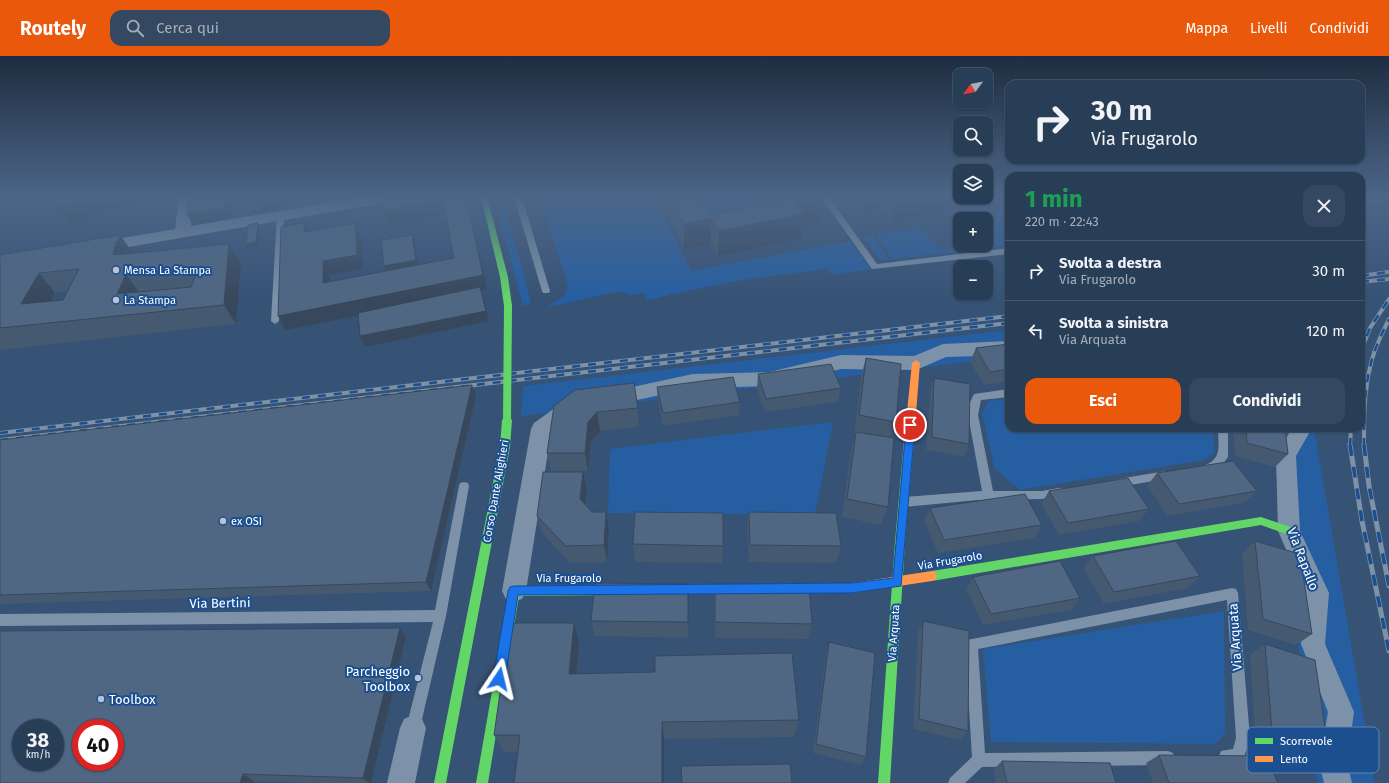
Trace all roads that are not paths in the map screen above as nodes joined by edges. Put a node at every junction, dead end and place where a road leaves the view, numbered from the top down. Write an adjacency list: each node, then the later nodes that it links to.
1 (188, 231): 6 (street)
2 (279, 231): 10 (lane)
3 (492, 231): 37 (street, Corso Dante Alighieri, bridge)
4 (528, 231): 9 (lane)
5 (849, 231): 8 (lane)
6 (182, 232): 7 (street)
7 (85, 249)
8 (1005, 251)
9 (546, 290)
10 (275, 321)
11 (1005, 348): 12 (street)
12 (916, 363): 22 (street, Via Arquata); 27 (street)
13 (1005, 394): 21 (lane)
14 (1223, 432): 16 (lane)
15 (1300, 432): 23 (street, Via Rapallo)
16 (1198, 470)
17 (1174, 474): 18 (lane)
18 (1104, 485)
19 (464, 486): 28 (lane)
20 (1073, 490): 21 (lane)
21 (988, 496): 22 (lane)
22 (904, 502): 24 (street, Via Arquata)
23 (1289, 531): 24 (street, Via Frugarolo); 30 (street, Via Rapallo)
24 (898, 582): 26 (street, Via Frugarolo); 39 (street, Via Arquata)
25 (633, 590): 27 (street, Via Frugarolo)
26 (648, 590)
27 (514, 591): 38 (street)
28 (440, 616): 29 (lane, Via Bertini); 31 (lane)
29 (0, 620)
30 (1339, 727)
31 (414, 728): 36 (street)
32 (1178, 757): 34 (lane)
33 (1215, 757): 34 (lane, Via Arquata)
34 (979, 760): 40 (lane)
35 (1336, 773): 41 (street, Via Rapallo)
36 (401, 783)
37 (440, 783)
38 (482, 783)
39 (884, 783)
40 (955, 783)
41 (1338, 783)

